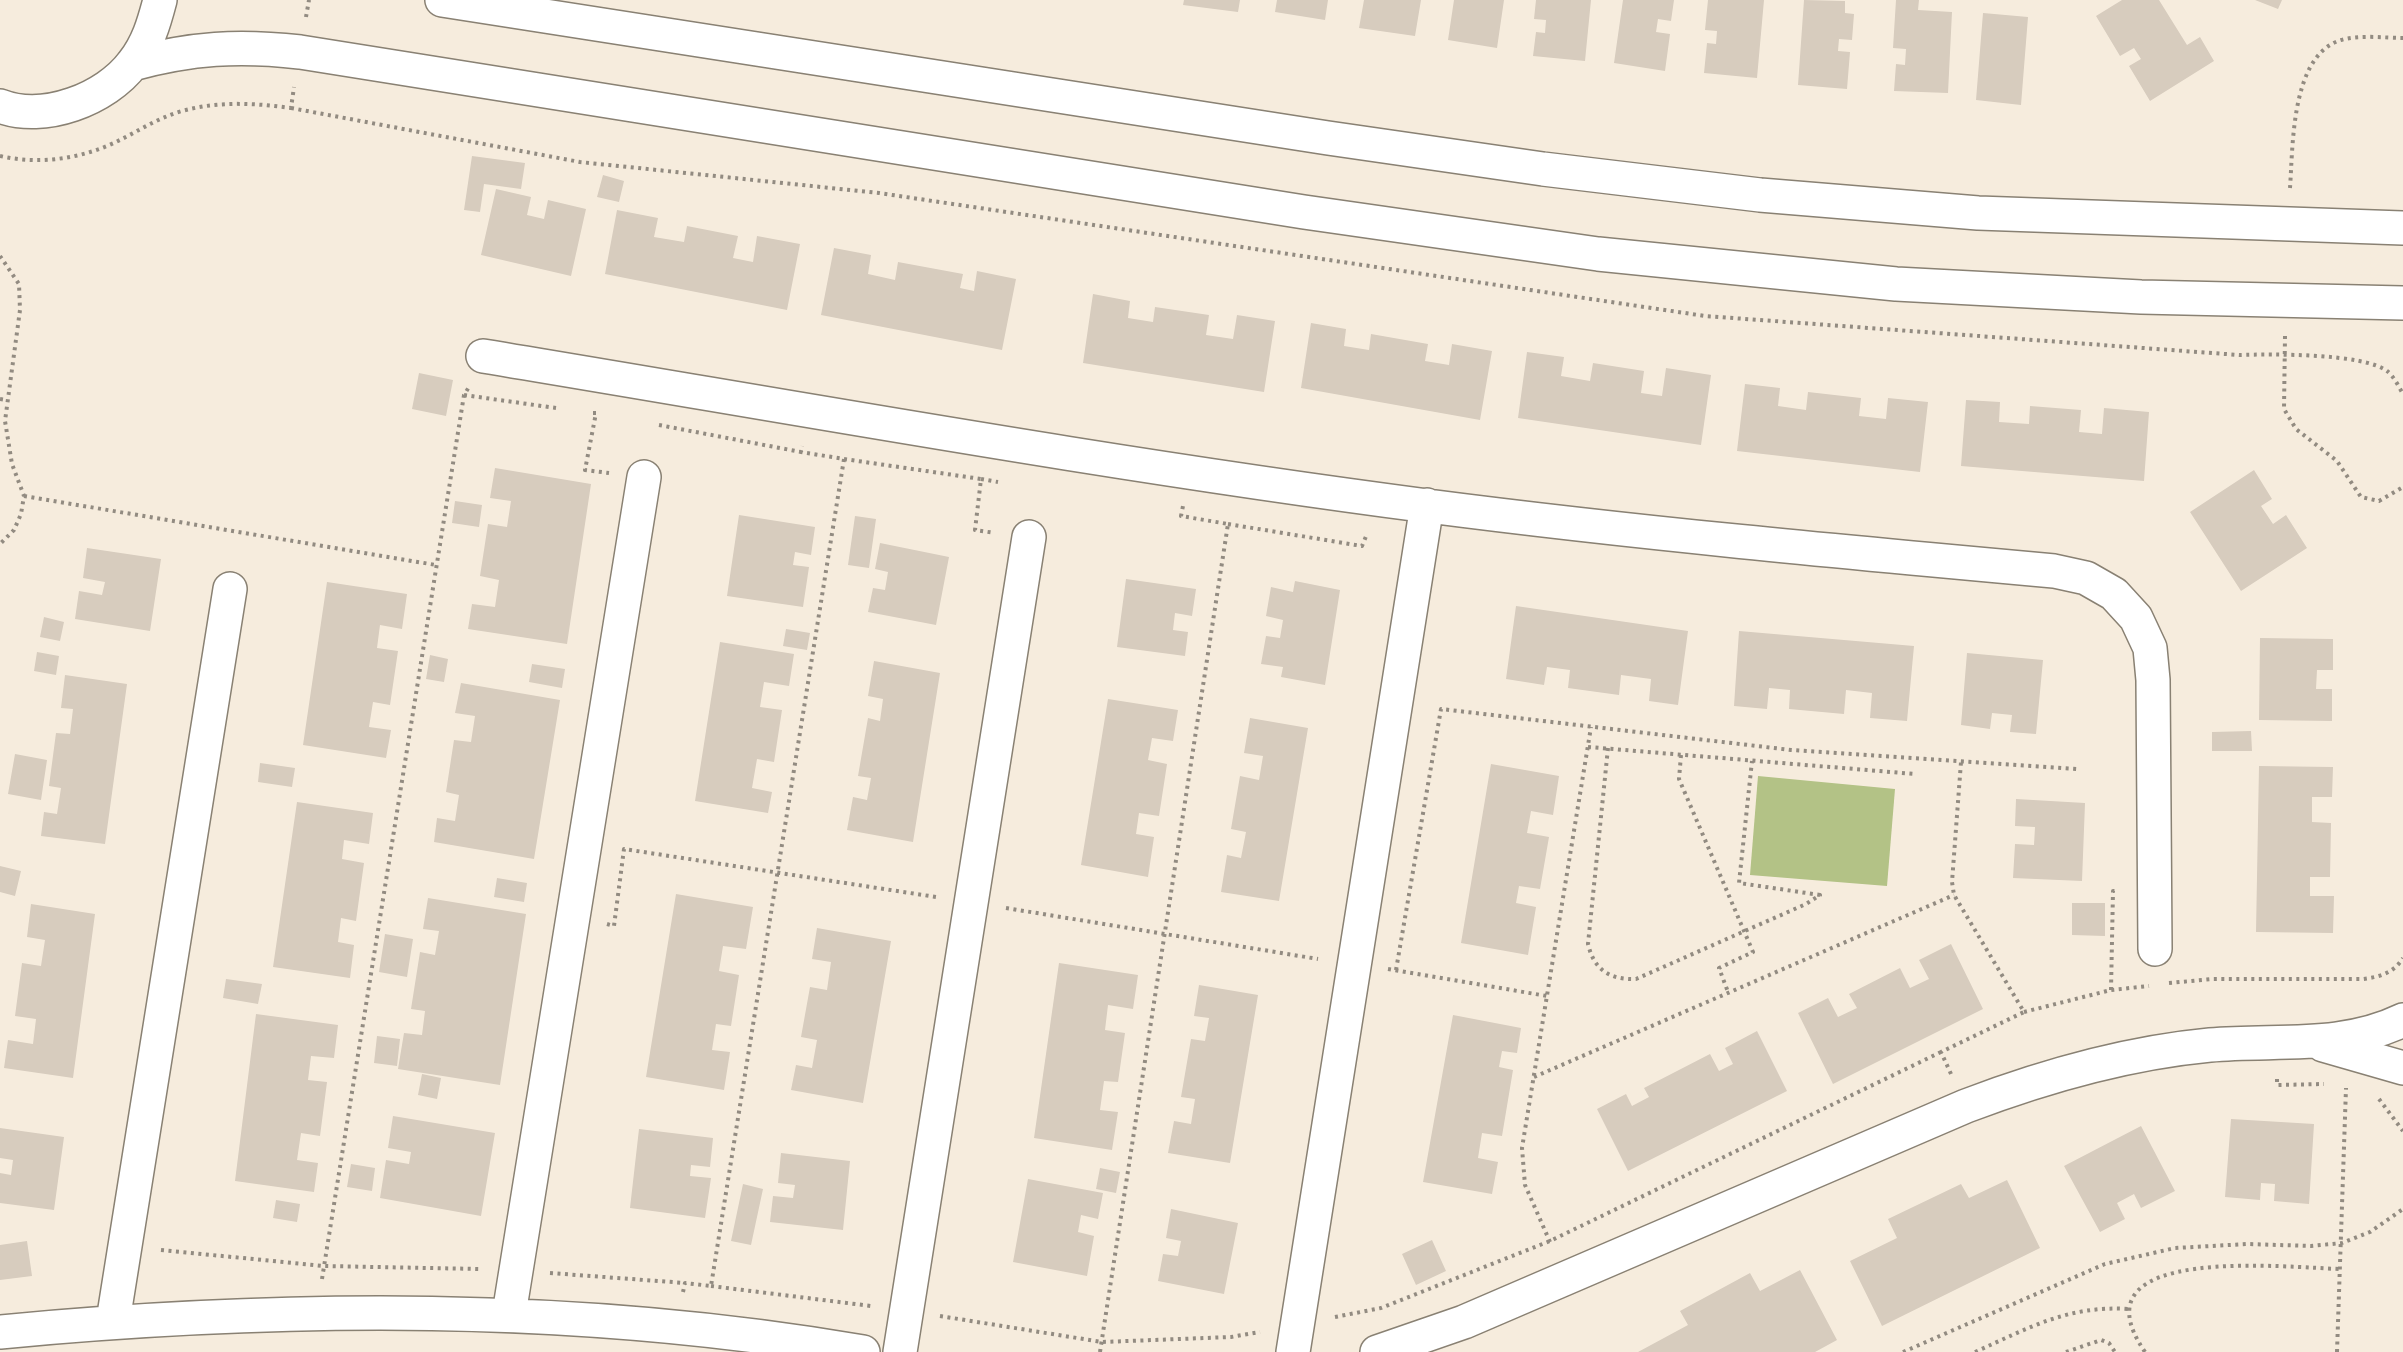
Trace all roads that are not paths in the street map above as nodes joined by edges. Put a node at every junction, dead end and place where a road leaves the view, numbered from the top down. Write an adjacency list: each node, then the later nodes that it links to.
1 (160, 0): 3 (street)
2 (442, 0): 5 (street)
3 (132, 64): 4 (street); 6 (street)
4 (0, 106)
5 (2396, 221)
6 (2398, 308)
7 (483, 356): 9 (street)
8 (644, 477): 16 (street)
9 (1427, 506): 12 (street); 21 (street)
10 (1029, 537): 20 (street)
11 (230, 589): 17 (street)
12 (2155, 949)
13 (2403, 1020): 14 (street)
14 (2316, 1043): 15 (street); 22 (street)
15 (2403, 1068)
16 (509, 1314): 17 (street); 19 (street)
17 (113, 1321): 18 (street)
18 (0, 1332)
19 (862, 1352)
20 (900, 1352)
21 (1293, 1352)
22 (1377, 1352)

